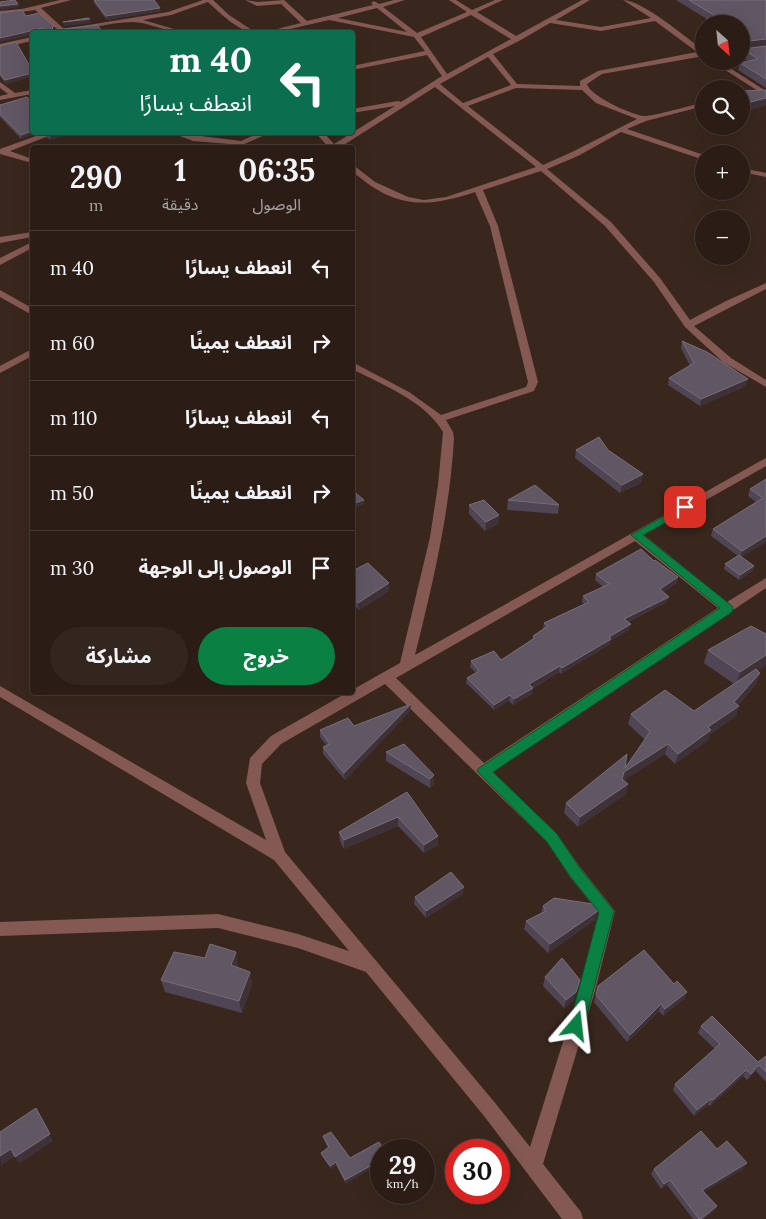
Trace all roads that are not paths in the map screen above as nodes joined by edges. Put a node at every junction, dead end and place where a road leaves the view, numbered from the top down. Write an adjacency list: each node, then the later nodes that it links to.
1 (41, 0): 12 (street)
2 (68, 0): 12 (street)
3 (209, 0): 19 (street); 25 (street)
4 (248, 0): 11 (street)
5 (370, 0): 13 (street)
6 (402, 0): 13 (street)
7 (452, 0): 15 (street)
8 (500, 0): 15 (street)
9 (587, 0): 20 (street)
10 (626, 0): 18 (street)
11 (280, 1): 21 (street)
12 (48, 4): 14 (street)
13 (378, 6): 17 (street); 27 (street)
14 (37, 8): 16 (street); 22 (street)
15 (472, 12): 27 (street); 29 (street)
16 (0, 13)
17 (330, 18): 21 (street); 27 (street)
18 (657, 19): 20 (street); 31 (street)
19 (134, 20): 23 (street); 24 (street)
20 (551, 21): 29 (street)
21 (306, 24): 26 (street)
22 (59, 30)
23 (73, 30)
24 (172, 30)
25 (249, 30)
26 (280, 30)
27 (417, 36): 33 (street)
28 (30, 39): 30 (street)
29 (517, 40): 35 (street)
30 (0, 46)
31 (695, 48)
32 (766, 49): 34 (street)
33 (430, 52): 37 (street); 39 (street)
34 (750, 52)
35 (490, 54): 39 (street); 42 (street)
36 (695, 55): 43 (street)
37 (355, 67)
38 (728, 70): 46 (street)
39 (446, 77): 41 (street)
40 (0, 84): 47 (street)
41 (435, 84): 49 (street); 50 (street)
42 (515, 86): 43 (street); 50 (street)
43 (584, 88): 53 (street)
44 (30, 92): 47 (street)
45 (750, 93): 46 (street)
46 (765, 93)
47 (14, 96): 48 (street)
48 (0, 98)
49 (406, 101): 52 (street); 55 (street)
50 (464, 105): 68 (street)
51 (695, 106): 53 (street)
52 (355, 111)
53 (643, 119): 54 (street)
54 (620, 129): 66 (street); 68 (street)
55 (355, 134)
56 (48, 135): 65 (street)
57 (181, 135): 61 (street)
58 (262, 135): 61 (street)
59 (321, 135): 63 (street)
60 (353, 135): 64 (street)
61 (242, 143): 62 (street)
62 (238, 145)
63 (332, 145)
64 (337, 145)
65 (1, 152): 67 (street)
66 (695, 155)
67 (30, 161)
68 (542, 168): 72 (street); 80 (street)
69 (355, 171): 72 (street)
70 (750, 172): 71 (street)
71 (766, 175)
72 (478, 189): 85 (street)
73 (30, 235): 74 (street)
74 (0, 240)
75 (30, 246): 76 (street)
76 (0, 262)
77 (766, 286): 80 (street)
78 (0, 293): 79 (street)
79 (30, 311)
80 (688, 325): 84 (street)
81 (30, 353): 83 (street)
82 (355, 367): 85 (street)
83 (0, 370)
84 (766, 384)
85 (439, 419): 90 (street)
86 (766, 461): 87 (street)
87 (636, 535): 89 (street); 90 (street)
88 (766, 582): 89 (street)
89 (728, 609): 93 (street)
90 (406, 666): 91 (street)
91 (386, 678): 93 (street); 94 (street)
92 (0, 691): 94 (street)
93 (484, 771): 97 (street)
94 (279, 855): 96 (street)
95 (0, 929): 96 (street)
96 (372, 967): 97 (street)
97 (533, 1166): 98 (street)
98 (574, 1219)

